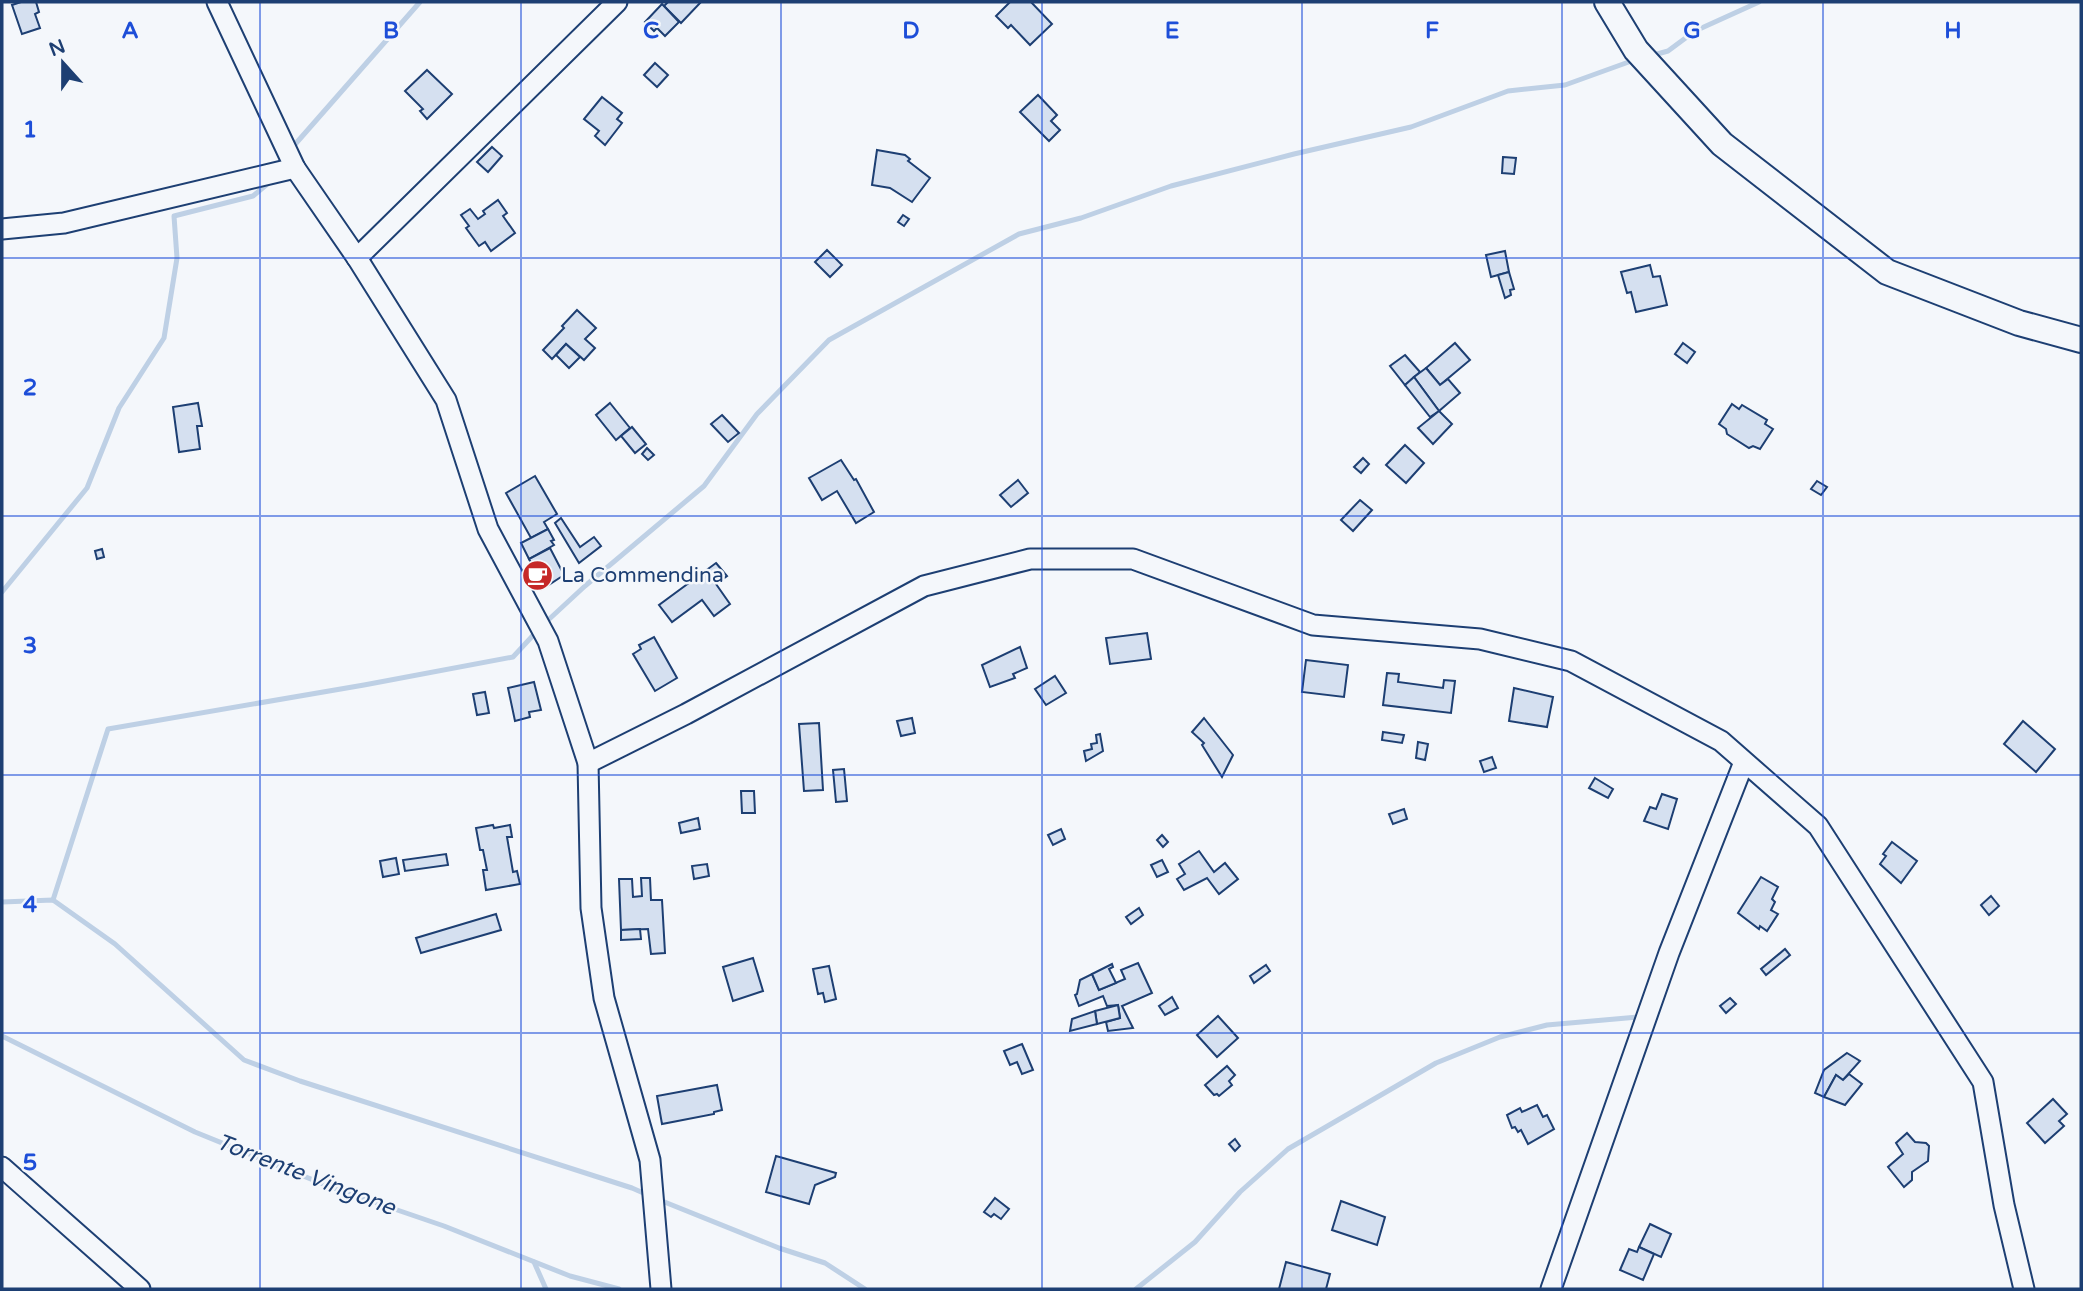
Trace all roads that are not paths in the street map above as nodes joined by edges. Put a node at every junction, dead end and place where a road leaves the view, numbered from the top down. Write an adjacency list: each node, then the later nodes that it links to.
1 (217, 2): 4 (street)
2 (617, 2): 6 (street)
3 (1607, 2): 7 (main road)
4 (295, 168): 5 (street); 6 (street)
5 (2, 229)
6 (357, 258): 9 (street)
7 (2081, 340)
8 (1744, 762): 9 (street); 13 (street); 14 (street)
9 (588, 763): 12 (street)
10 (2, 1167): 11 (street)
11 (140, 1289)
12 (662, 1289)
13 (1551, 1289)
14 (2024, 1289)

